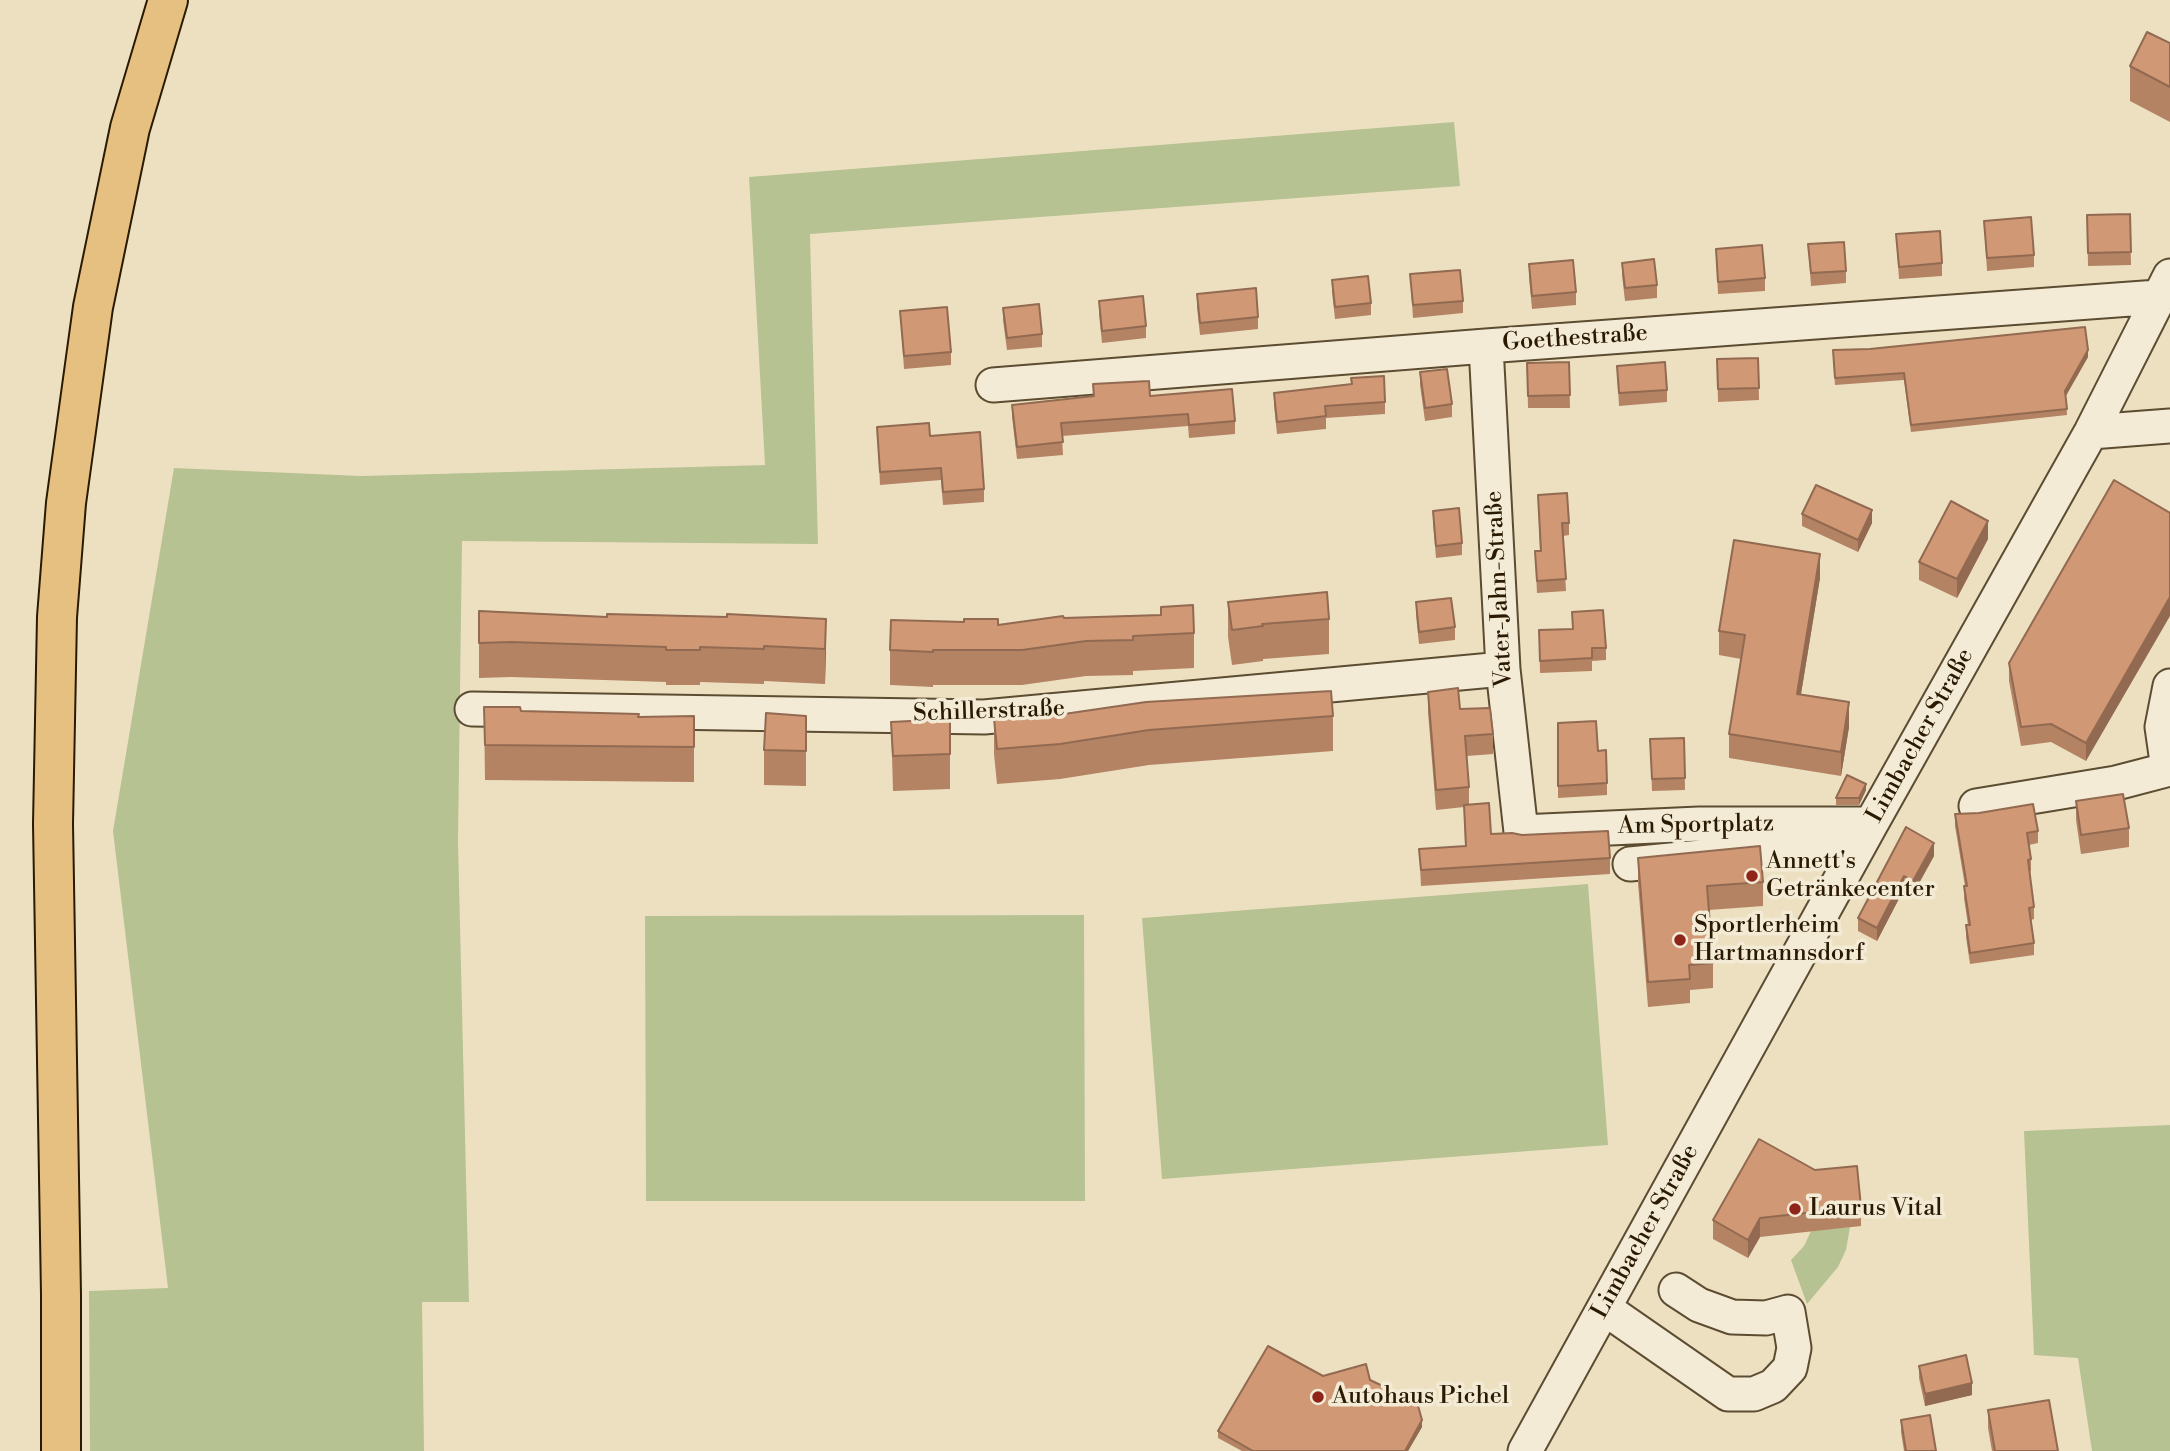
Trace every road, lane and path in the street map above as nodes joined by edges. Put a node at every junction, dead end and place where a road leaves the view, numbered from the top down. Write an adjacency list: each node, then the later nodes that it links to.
1 (168, 0): 17 (main road)
2 (2164, 287): 3 (street, Goethestraße); 6 (street, Limbacher Straße)
3 (1486, 346): 4 (street, Goethestraße); 7 (street, Vater-Jahn-Straße)
4 (993, 385)
5 (2170, 426): 6 (street)
6 (2091, 432): 13 (street, Limbacher Straße)
7 (1503, 668): 9 (street, Schillerstraße); 12 (street, Vater-Jahn-Straße)
8 (2170, 686): 10 (street)
9 (472, 709)
10 (2169, 769): 11 (street)
11 (1976, 806)
12 (1521, 832): 13 (street, Am Sportplatz)
13 (1866, 832): 14 (street); 16 (street, Limbacher Straße)
14 (1630, 864)
15 (1676, 1290): 16 (street)
16 (1604, 1308): 18 (street, Limbacher Straße)
17 (61, 1451)
18 (1524, 1451)

